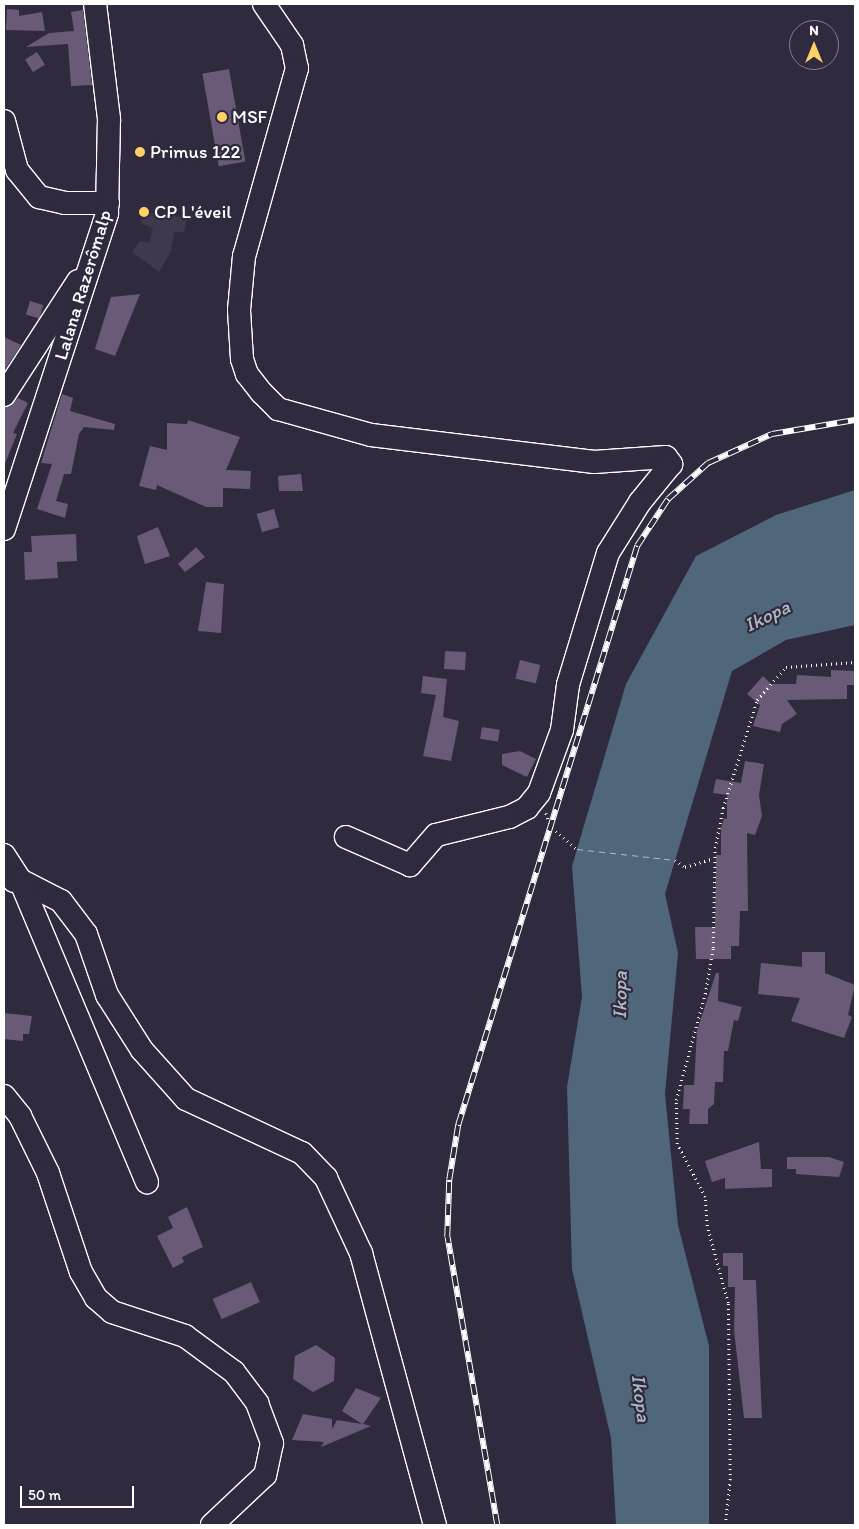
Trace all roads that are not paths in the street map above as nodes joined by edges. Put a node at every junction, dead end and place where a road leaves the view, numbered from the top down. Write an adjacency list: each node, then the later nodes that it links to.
1 (95, 4): 4 (street, Lalana Razerômalp)
2 (264, 4): 8 (street)
3 (4, 121): 4 (street)
4 (108, 203): 5 (street, Lalana Razerômalp)
5 (96, 255): 6 (street); 7 (street, Lalana Razerômalp)
6 (4, 395)
7 (4, 529)
8 (346, 837)
9 (4, 855): 10 (street)
10 (12, 882): 12 (street); 14 (street)
11 (4, 1096): 13 (street)
12 (148, 1182)
13 (212, 1525)
14 (435, 1525)

